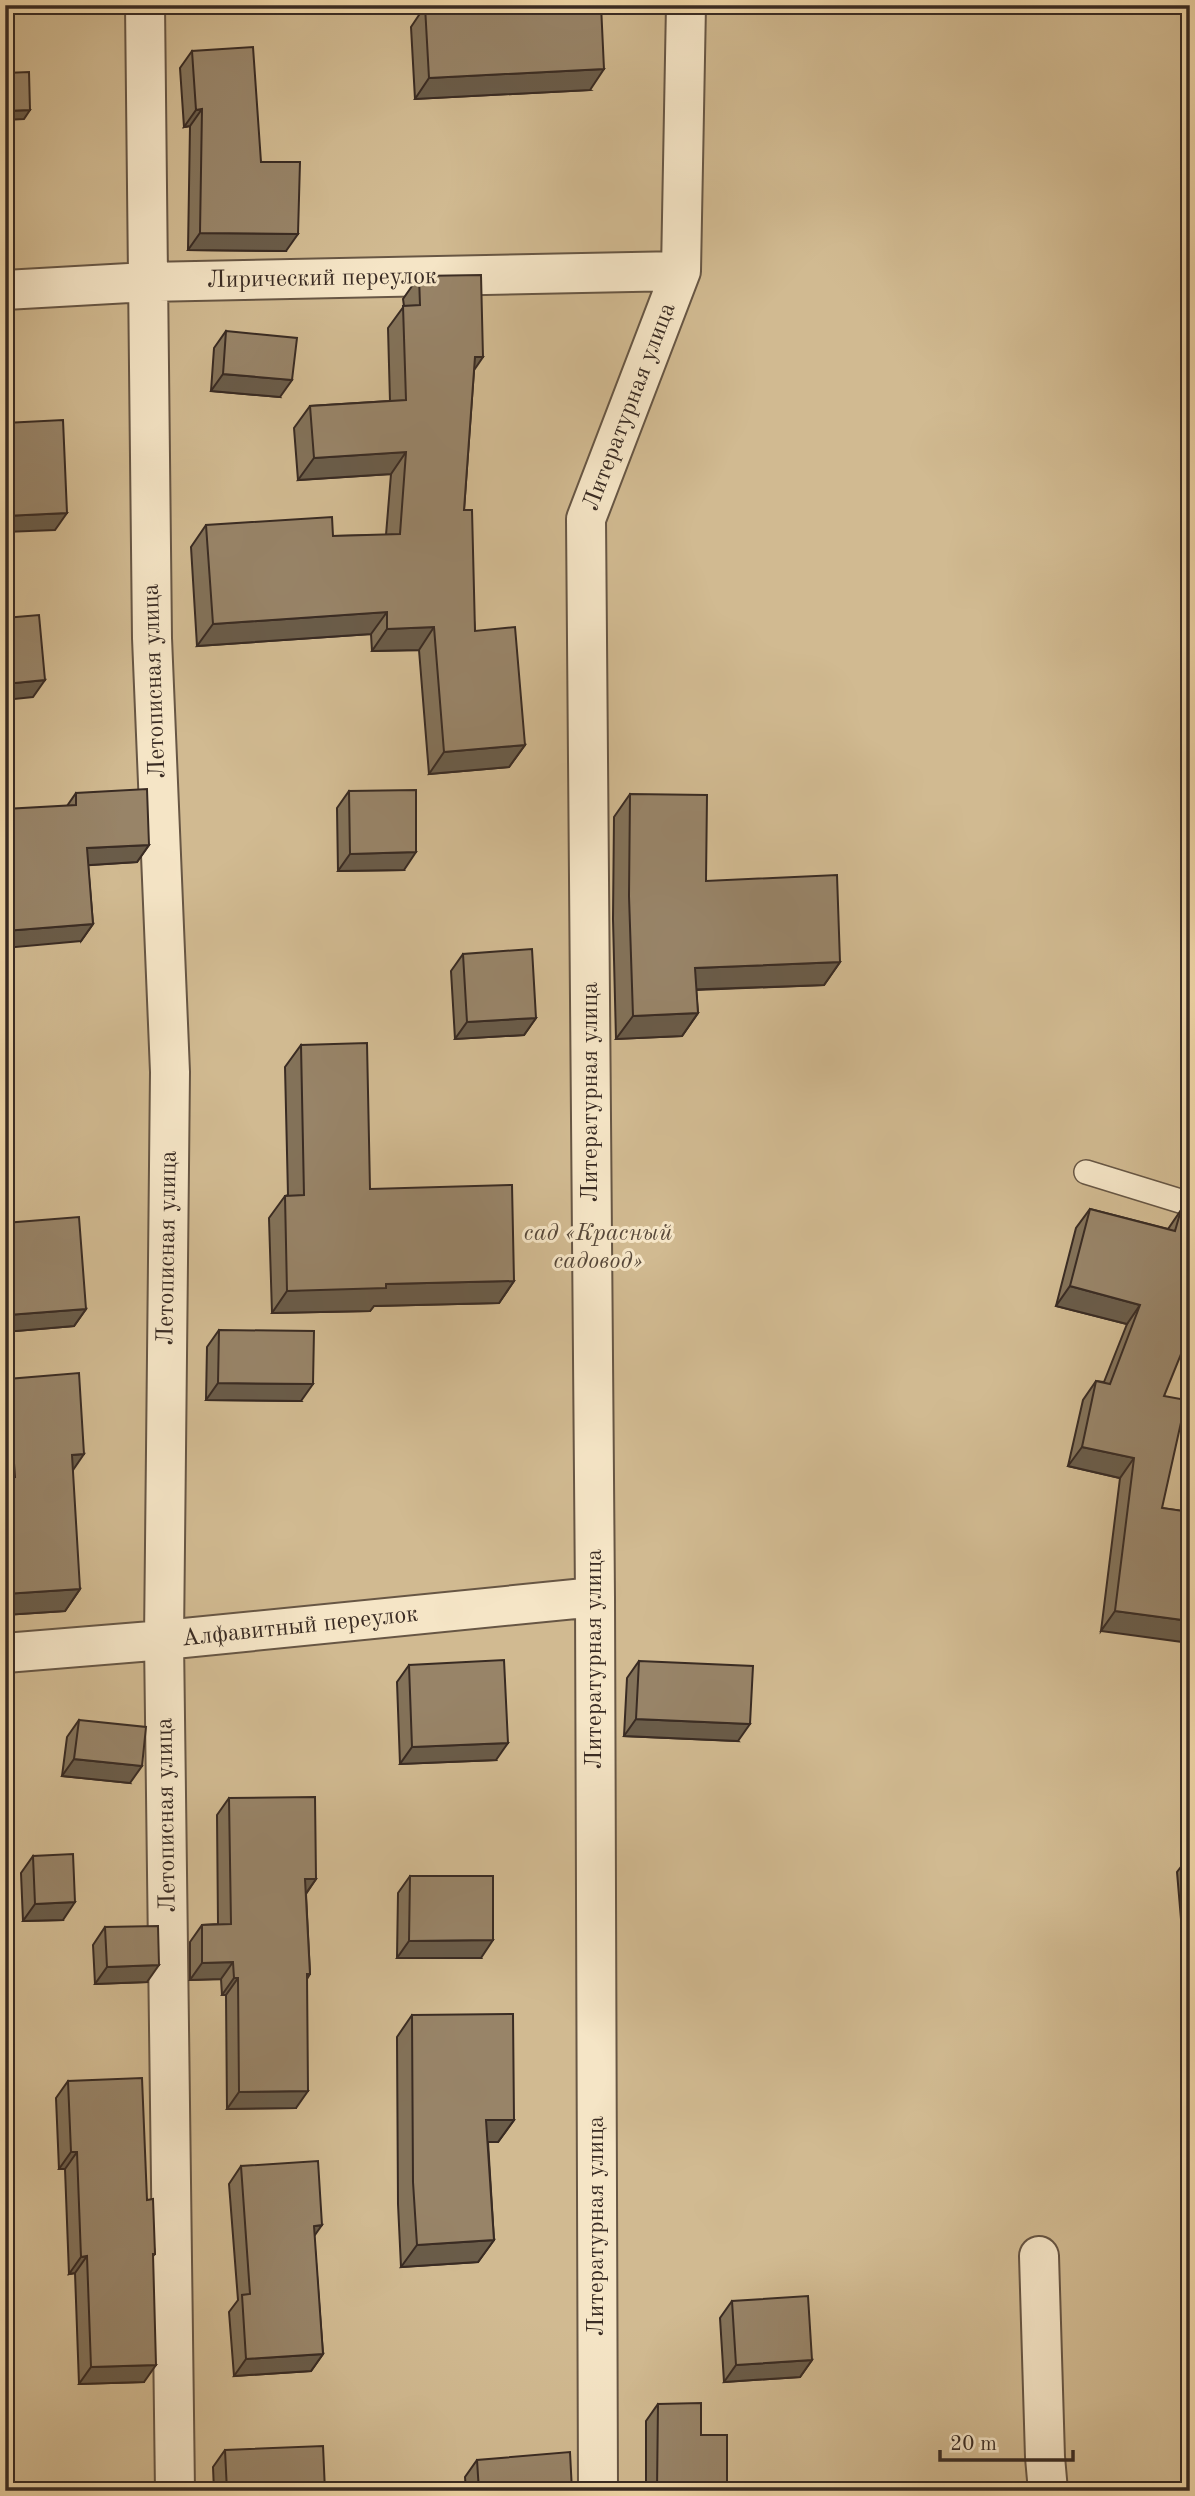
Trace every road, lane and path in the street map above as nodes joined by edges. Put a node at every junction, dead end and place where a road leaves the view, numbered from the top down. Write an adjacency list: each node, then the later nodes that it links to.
1 (145, 5): 4 (street, Летописная улица)
2 (686, 5): 3 (street, Литературная улица)
3 (681, 271): 4 (street, Лирический переулок); 8 (street, Литературная улица)
4 (147, 282): 5 (street, Лирический переулок); 9 (street, Летописная улица)
5 (5, 290)
6 (1086, 1172): 7 (lane)
7 (1190, 1204)
8 (595, 1597): 9 (street, Алфавитный переулок); 13 (street, Литературная улица)
9 (164, 1640): 10 (street, Алфавитный переулок); 12 (street, Летописная улица)
10 (5, 1653)
11 (1040, 2256): 14 (street)
12 (175, 2491)
13 (598, 2491)
14 (1048, 2491)

